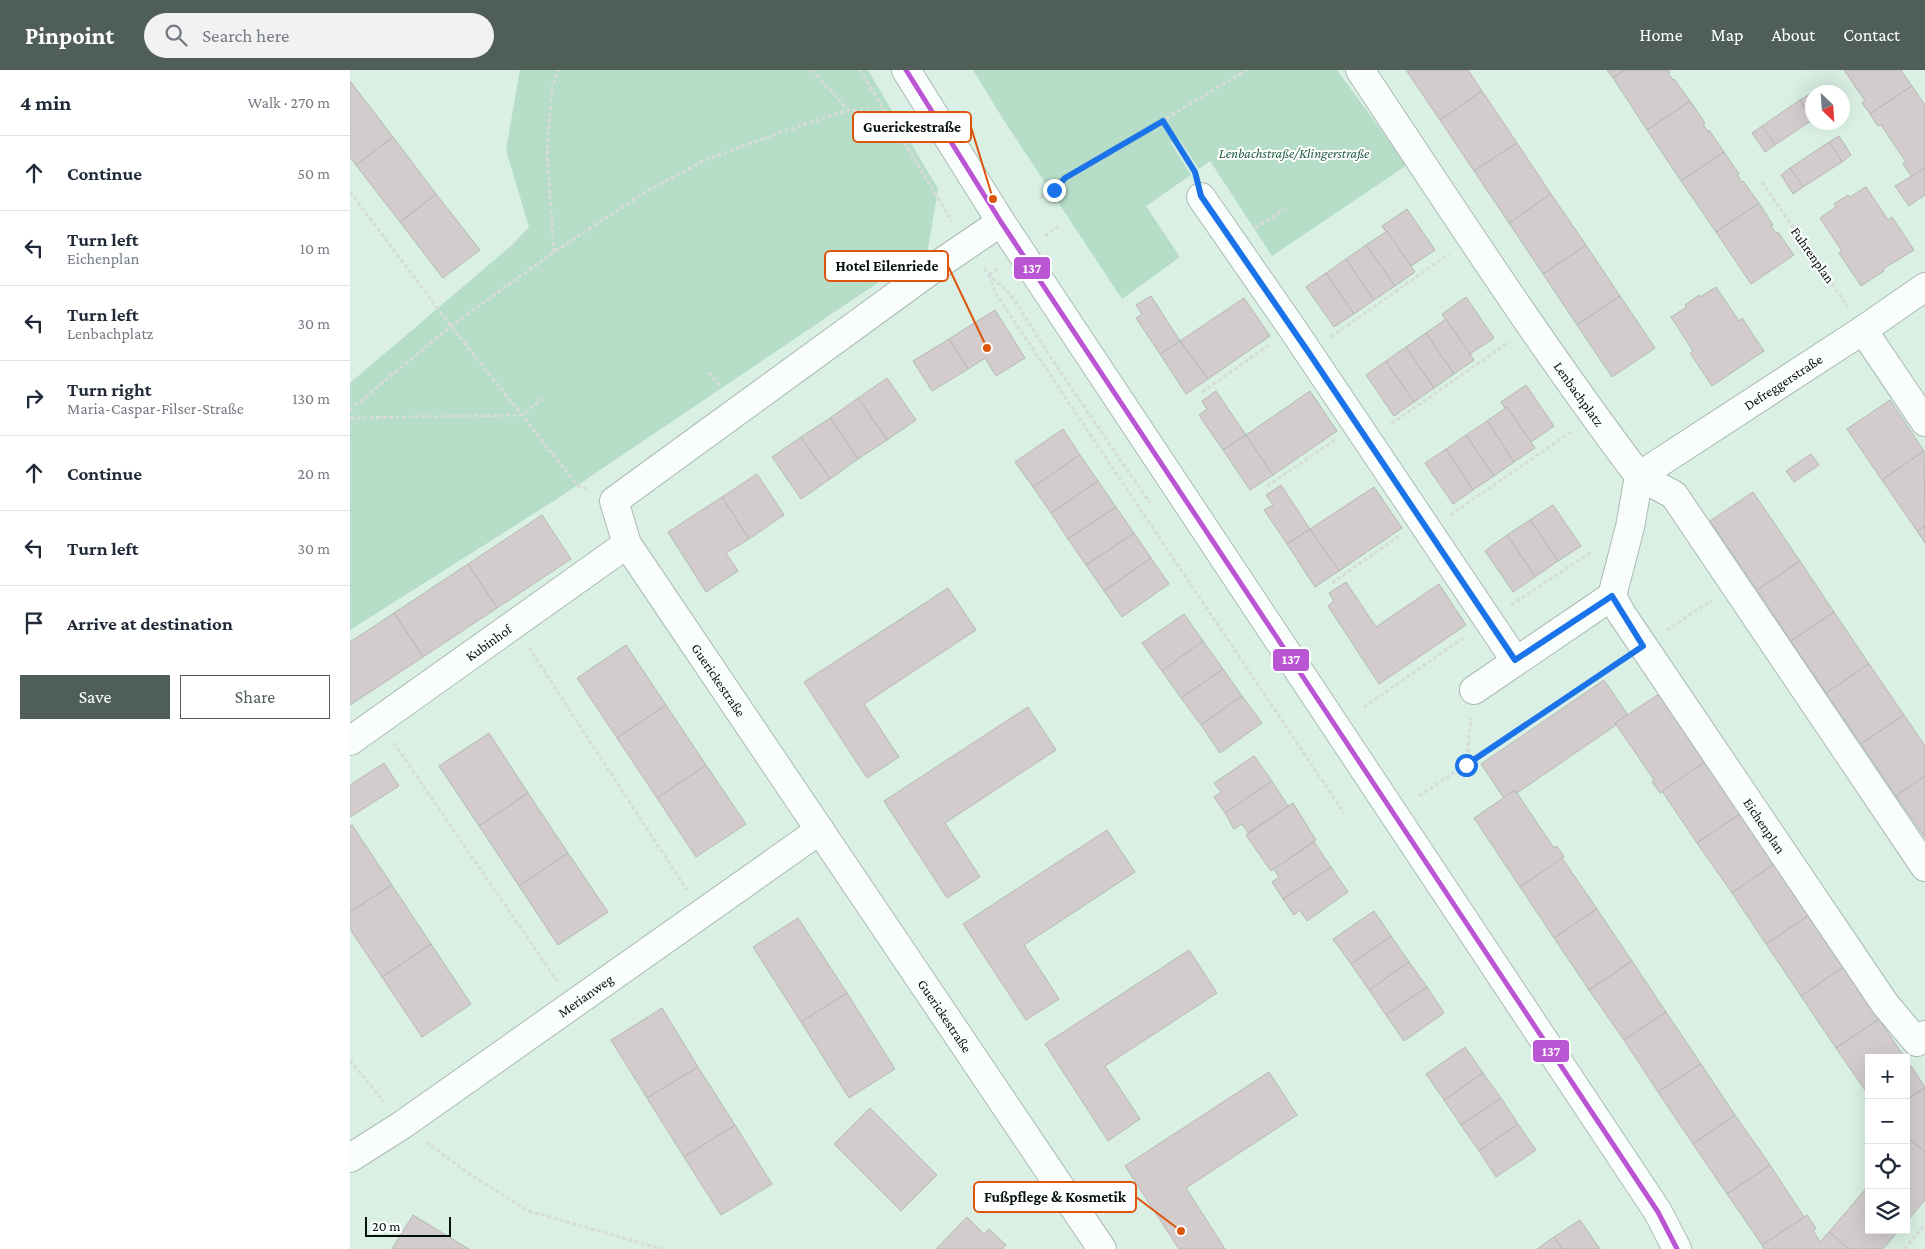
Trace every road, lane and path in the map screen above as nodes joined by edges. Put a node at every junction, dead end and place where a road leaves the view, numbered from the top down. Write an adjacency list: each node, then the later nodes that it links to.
1 (560, 70): 19 (path)
2 (812, 70): 7 (path)
3 (860, 70): 8 (path)
4 (906, 70): 16 (street)
5 (1247, 70): 9 (path)
6 (1360, 70): 18 (street, Lenbachplatz)
7 (848, 110): 8 (path); 19 (path)
8 (885, 112): 15 (path)
9 (1163, 121): 12 (path); 13 (path)
10 (1762, 182): 25 (path, Fuhrenplan)
11 (350, 192): 22 (path)
12 (1201, 196): 24 (street)
13 (1040, 198)
14 (1284, 209): 17 (path)
15 (953, 222)
16 (1001, 222): 37 (street); 68 (street)
17 (1254, 229)
18 (1472, 238): 23 (street, Lenbachplatz); 26 (path)
19 (554, 252): 22 (path)
20 (989, 275): 56 (path)
21 (1925, 287): 25 (street, Defreggerstraße)
22 (451, 326): 29 (path); 30 (path)
23 (1532, 326): 31 (street, Lenbachplatz); 34 (path)
24 (1292, 328): 26 (street); 27 (path)
25 (1863, 330): 33 (street); 35 (street, Defreggerstraße)
26 (1309, 353): 34 (street)
27 (1202, 392)
28 (543, 399): 30 (path)
29 (350, 410)
30 (521, 415): 32 (path); 37 (path)
31 (1594, 416): 35 (street, Lenbachplatz); 38 (path)
32 (350, 418)
33 (1925, 422)
34 (1362, 432): 36 (path); 38 (street)
35 (1639, 476): 39 (street); 42 (street)
36 (1267, 486)
37 (614, 501): 40 (street, Guerickestraße)
38 (1425, 525): 41 (path); 44 (street)
39 (1630, 528): 43 (street); 44 (path)
40 (627, 544): 45 (street, Kubinhof); 57 (street, Guerickestraße)
41 (1332, 583)
42 (1735, 585): 46 (path); 58 (street)
43 (1612, 596): 46 (street, Eichenplan); 47 (street)
44 (1488, 620): 47 (street); 49 (path)
45 (514, 625): 51 (street, Kubinhof); 59 (path)
46 (1643, 646): 50 (path); 61 (street, Eichenplan)
47 (1515, 660): 48 (street)
48 (1472, 702): 54 (path)
49 (1364, 707)
50 (1540, 716): 52 (path); 54 (path)
51 (379, 720): 53 (street, Kubinhof); 60 (path)
52 (1544, 721)
53 (350, 741)
54 (1466, 765): 55 (path)
55 (1420, 796)
56 (1344, 813)
57 (820, 830): 59 (street, Merianweg); 67 (street, Guerickestraße)
58 (1925, 867)
59 (702, 913): 60 (street, Merianweg)
60 (573, 1004): 63 (street, Merianweg)
61 (1925, 1035)
62 (350, 1060): 63 (path)
63 (402, 1125): 64 (street, Merianweg); 66 (path)
64 (350, 1158)
65 (1925, 1225): 69 (path)
66 (662, 1249)
67 (1102, 1249)
68 (1677, 1249)
69 (1904, 1249)

